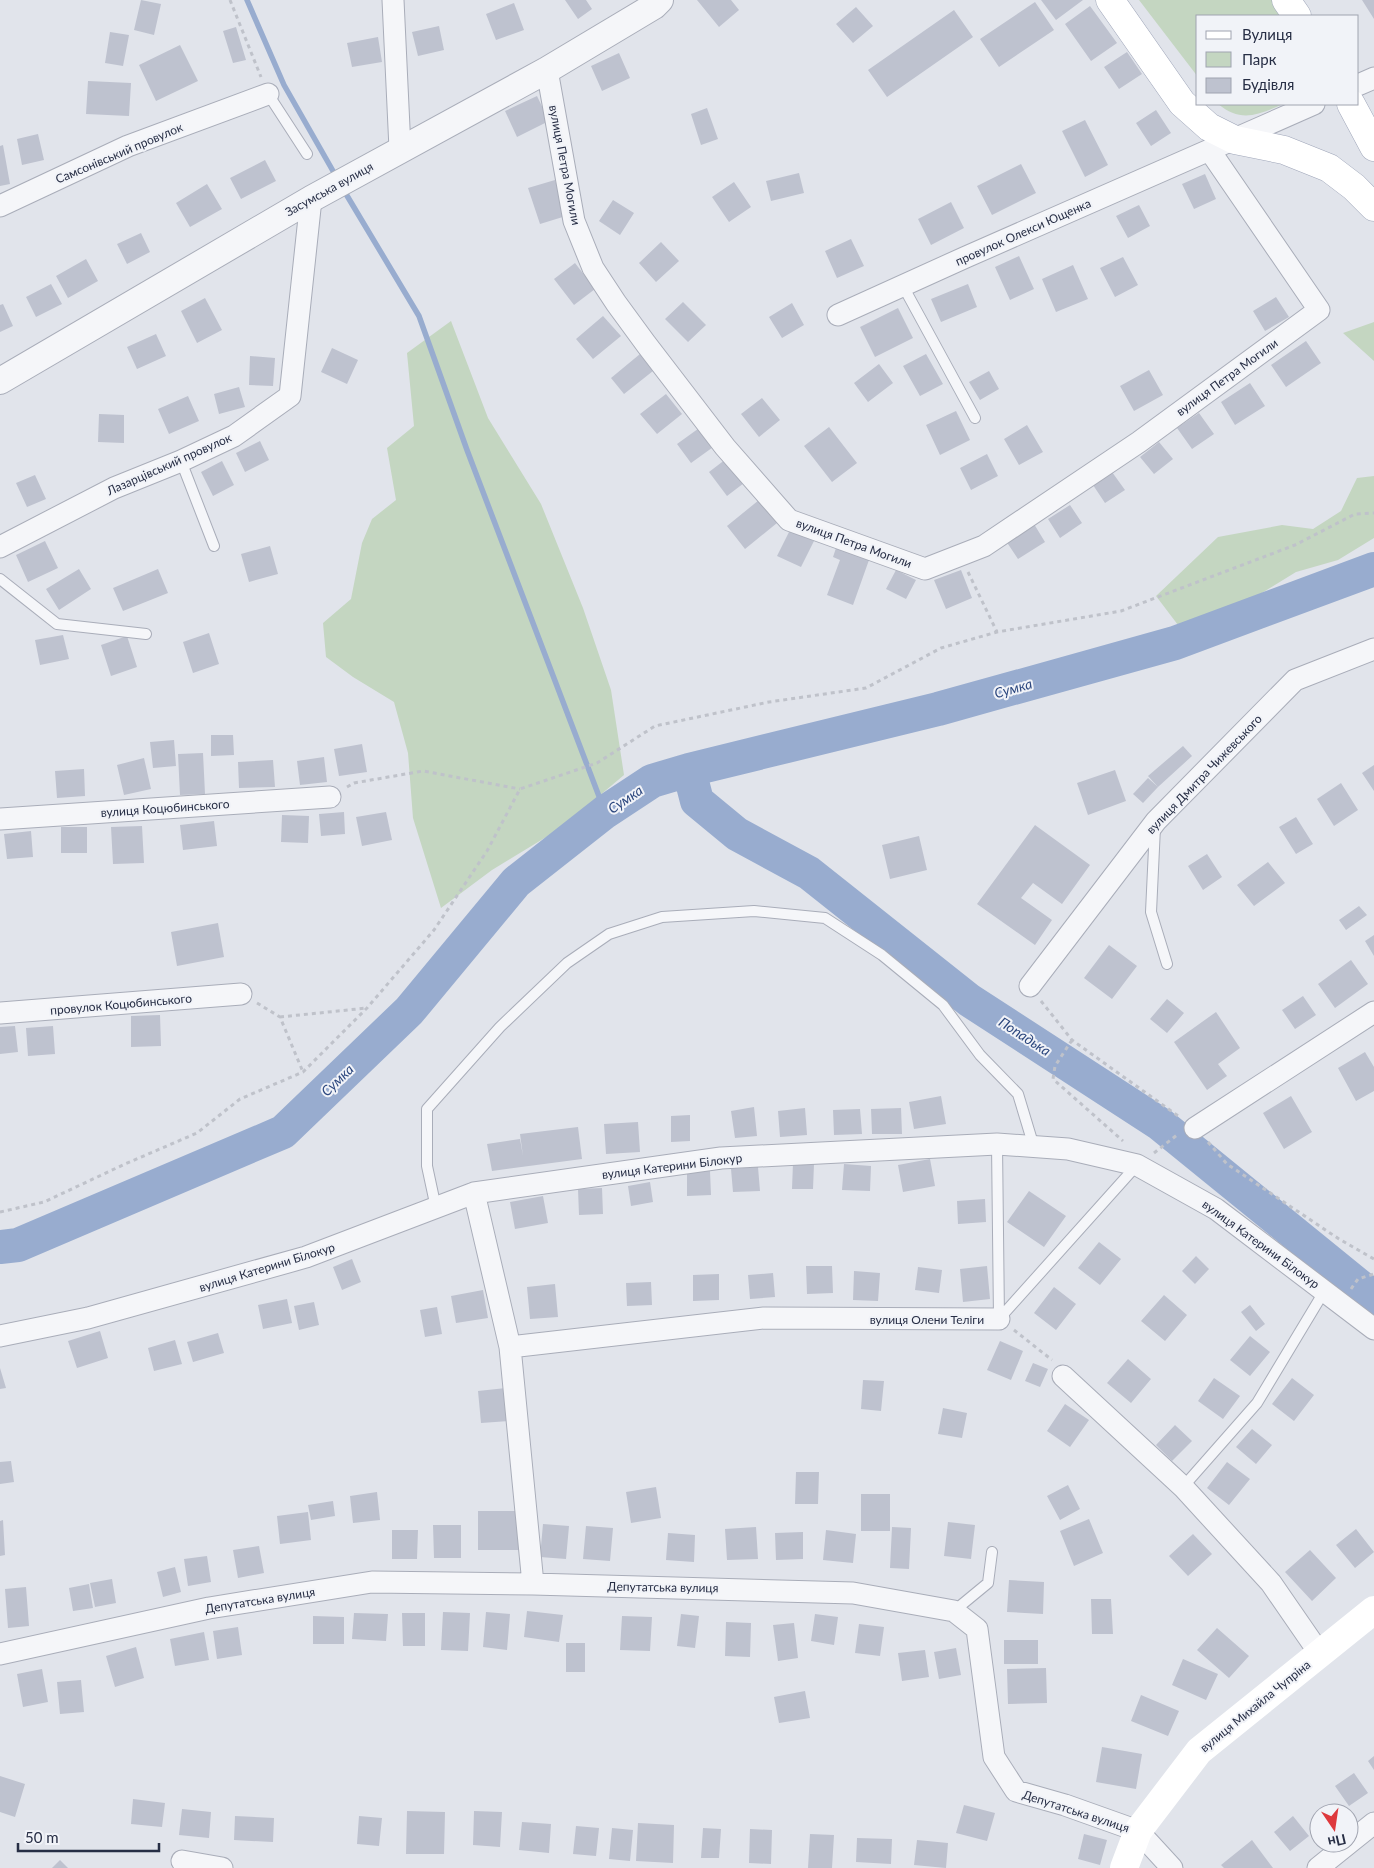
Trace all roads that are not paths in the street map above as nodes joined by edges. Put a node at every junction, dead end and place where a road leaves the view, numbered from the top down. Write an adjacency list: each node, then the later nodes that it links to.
1 (393, 0): 14 (street)
2 (660, 0): 6 (street, Засумська вулиця)
3 (1110, 0): 12 (main road)
4 (1286, 0): 5 (main road)
5 (1295, 15)
6 (547, 70): 14 (street, Засумська вулиця); 15 (street, вулиця Петра Могили)
7 (1374, 78): 8 (street)
8 (1359, 85)
9 (268, 94): 16 (lane); 18 (street, Самсонівський провулок)
10 (1312, 105): 12 (street, провулок Олекси Ющенка)
11 (1352, 105): 13 (main road)
12 (1235, 140): 15 (street, провулок Олекси Ющенка); 19 (main road)
13 (1374, 147)
14 (400, 150): 17 (street, Засумська вулиця)
15 (1210, 151): 20 (street, провулок Олекси Ющенка)
16 (307, 154)
17 (319, 195): 22 (street, Засумська вулиця); 24 (street, Лазарцівський провулок)
18 (0, 206)
19 (1374, 207)
20 (903, 286): 21 (street, провулок Олекси Ющенка); 23 (lane)
21 (838, 315)
22 (0, 381)
23 (975, 418)
24 (181, 461): 25 (lane); 26 (street, Лазарцівський провулок)
25 (214, 546)
26 (0, 547)
27 (0, 579): 28 (lane)
28 (146, 634)
29 (1374, 649): 32 (street, вулиця Дмитра Чижевського)
30 (330, 797): 31 (street, вулиця Коцюбинського)
31 (0, 819)
32 (1156, 821): 33 (lane); 34 (street, вулиця Дмитра Чижевського)
33 (1168, 964)
34 (1030, 986)
35 (241, 994): 37 (street, провулок Коцюбинського)
36 (1374, 1012): 38 (street)
37 (0, 1013)
38 (1189, 1130)
39 (997, 1144): 40 (street, вулиця Катерини Білокур); 42 (street, вулиця Катерини Білокур); 45 (lane)
40 (1034, 1147): 41 (street, вулиця Катерини Білокур); 43 (lane)
41 (1137, 1165): 44 (street, вулиця Катерини Білокур); 45 (lane)
42 (474, 1193): 43 (street, вулиця Катерини Білокур); 48 (street)
43 (436, 1208): 47 (street, вулиця Катерини Білокур)
44 (1324, 1290): 46 (street, вулиця Катерини Білокур); 50 (lane)
45 (1000, 1319): 48 (street, вулиця Олени Теліги)
46 (1374, 1328)
47 (0, 1336)
48 (510, 1347): 52 (street)
49 (1063, 1376): 50 (street)
50 (1183, 1487): 56 (street)
51 (992, 1552): 54 (lane)
52 (533, 1584): 54 (street, Депутатська вулиця); 55 (street, Депутатська вулиця)
53 (1374, 1610): 56 (main road, вулиця Михайла Чупріна)
54 (954, 1611): 58 (street, Депутатська вулиця)
55 (0, 1654)
56 (1320, 1654): 58 (main road, вулиця Михайла Чупріна)
57 (1374, 1823): 59 (street)
58 (1138, 1831): 63 (main road, вулиця Михайла Чупріна); 64 (street, Депутатська вулиця)
59 (1359, 1835)
60 (1337, 1853): 65 (street)
61 (182, 1861): 62 (street)
62 (222, 1868)
63 (1124, 1868)
64 (1172, 1868)
65 (1318, 1868)

